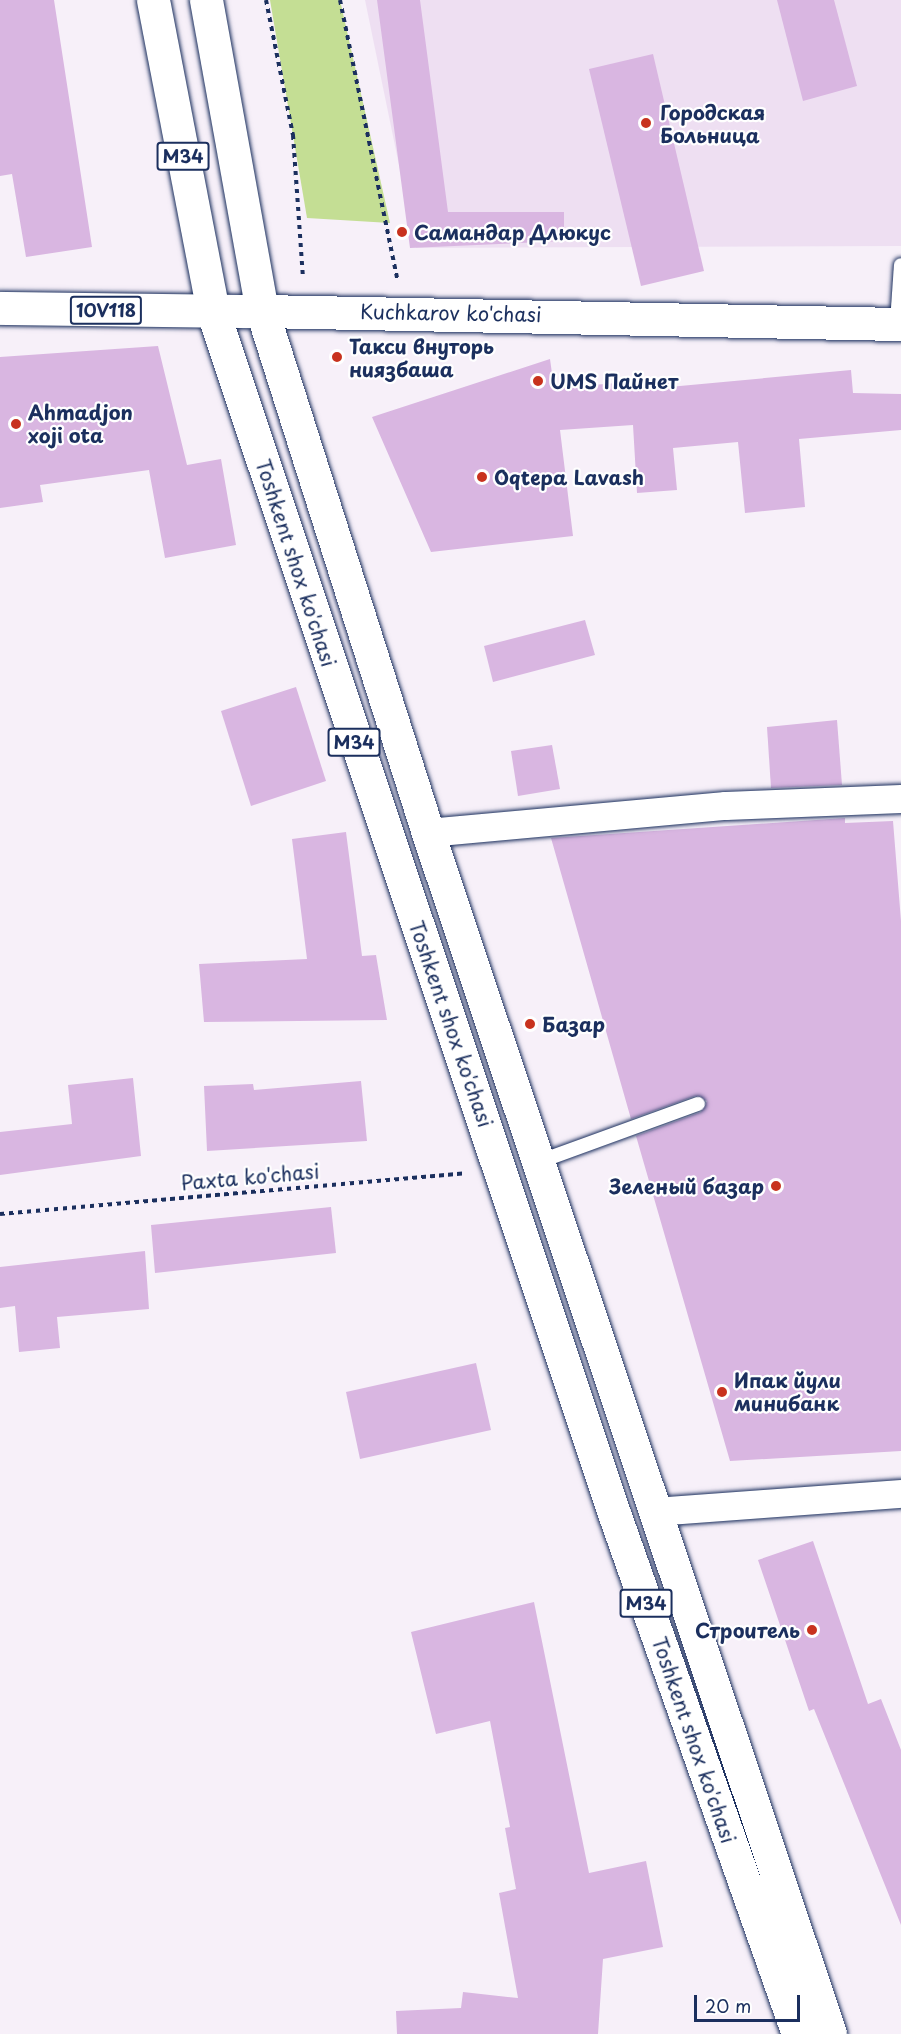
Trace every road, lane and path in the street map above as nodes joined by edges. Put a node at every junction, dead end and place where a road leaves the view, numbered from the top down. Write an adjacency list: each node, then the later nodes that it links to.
1 (153, 0): 10 (main road, Toshkent shox ko'chasi / M34)
2 (206, 0): 7 (main road, Toshkent shox ko'chasi / M34)
3 (266, 0): 8 (path)
4 (340, 0): 9 (path)
5 (901, 265): 11 (lane)
6 (0, 308): 10 (main road, Kuchkarov ko'chasi / 10V118)
7 (262, 311): 8 (main road, Kuchkarov ko'chasi); 10 (main road, Kuchkarov ko'chasi); 13 (main road, Toshkent shox ko'chasi / M34)
8 (305, 311): 9 (main road, Kuchkarov ko'chasi)
9 (404, 311): 11 (main road, Kuchkarov ko'chasi)
10 (213, 312): 16 (main road, Toshkent shox ko'chasi / M34)
11 (899, 323)
12 (901, 799): 13 (street)
13 (428, 833): 15 (main road, Toshkent shox ko'chasi / M34)
14 (698, 1104): 15 (lane)
15 (541, 1161): 19 (main road, Toshkent shox ko'chasi / M34)
16 (502, 1170): 17 (path, Paxta ko'chasi); 20 (main road, Toshkent shox ko'chasi / M34)
17 (0, 1214)
18 (901, 1494): 19 (street)
19 (655, 1512): 21 (main road, Toshkent shox ko'chasi / M34)
20 (798, 2034)
21 (830, 2034)

